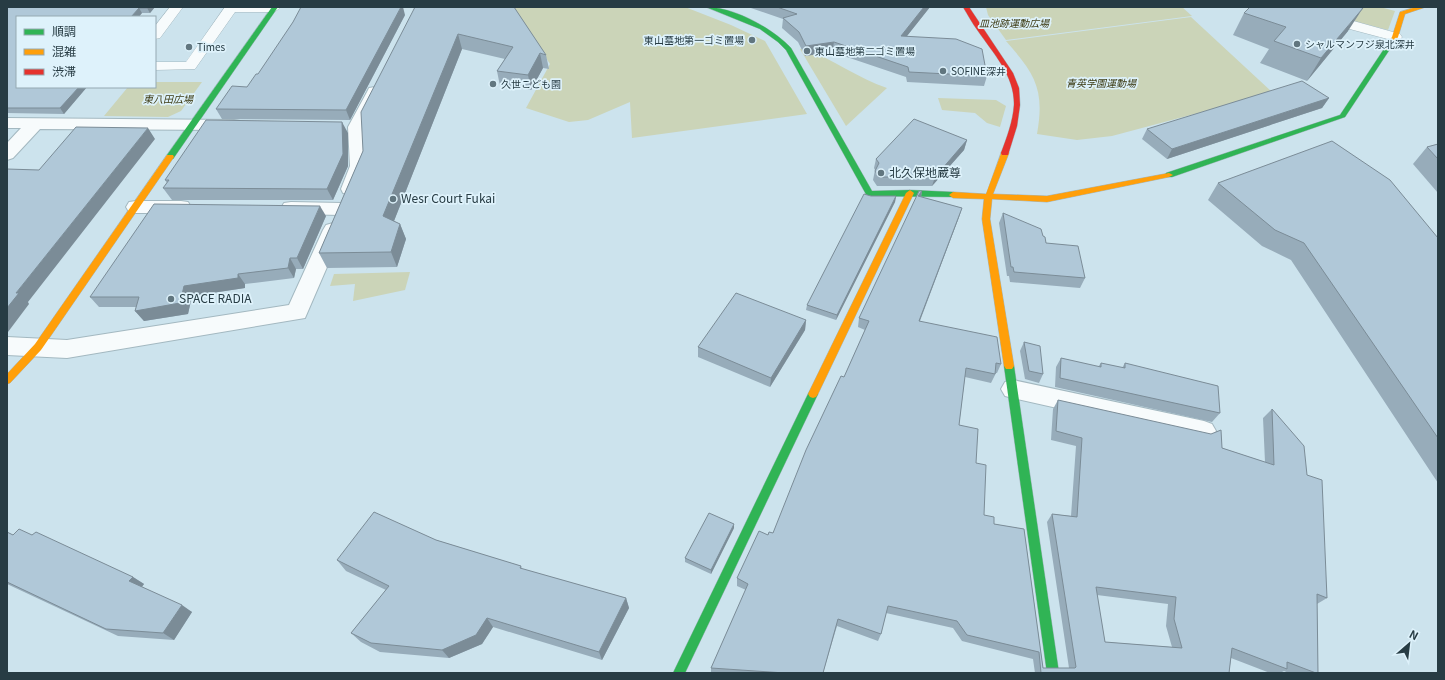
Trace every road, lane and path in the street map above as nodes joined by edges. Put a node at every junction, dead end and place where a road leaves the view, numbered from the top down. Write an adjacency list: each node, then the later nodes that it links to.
1 (177, 7): 8 (lane)
2 (232, 7): 3 (lane); 10 (lane)
3 (274, 7): 14 (street)
4 (709, 7): 17 (street)
5 (966, 7): 18 (street)
6 (1282, 7): 9 (lane)
7 (1424, 7): 9 (street)
8 (156, 34)
9 (1395, 37): 18 (street)
10 (156, 66)
11 (382, 78): 22 (street)
12 (7, 123): 13 (street)
13 (36, 123): 14 (street); 16 (street)
14 (193, 124): 15 (street); 19 (street)
15 (247, 125)
16 (7, 154)
17 (910, 193): 18 (street); 28 (street)
18 (988, 196): 26 (street)
19 (136, 207): 20 (street); 24 (street)
20 (200, 207)
21 (271, 208): 22 (street)
22 (342, 209): 24 (street)
23 (7, 346): 24 (street)
24 (38, 347): 25 (street)
25 (7, 380)
26 (1013, 389): 27 (street); 29 (street)
27 (1204, 431)
28 (679, 673)
29 (1053, 673)

